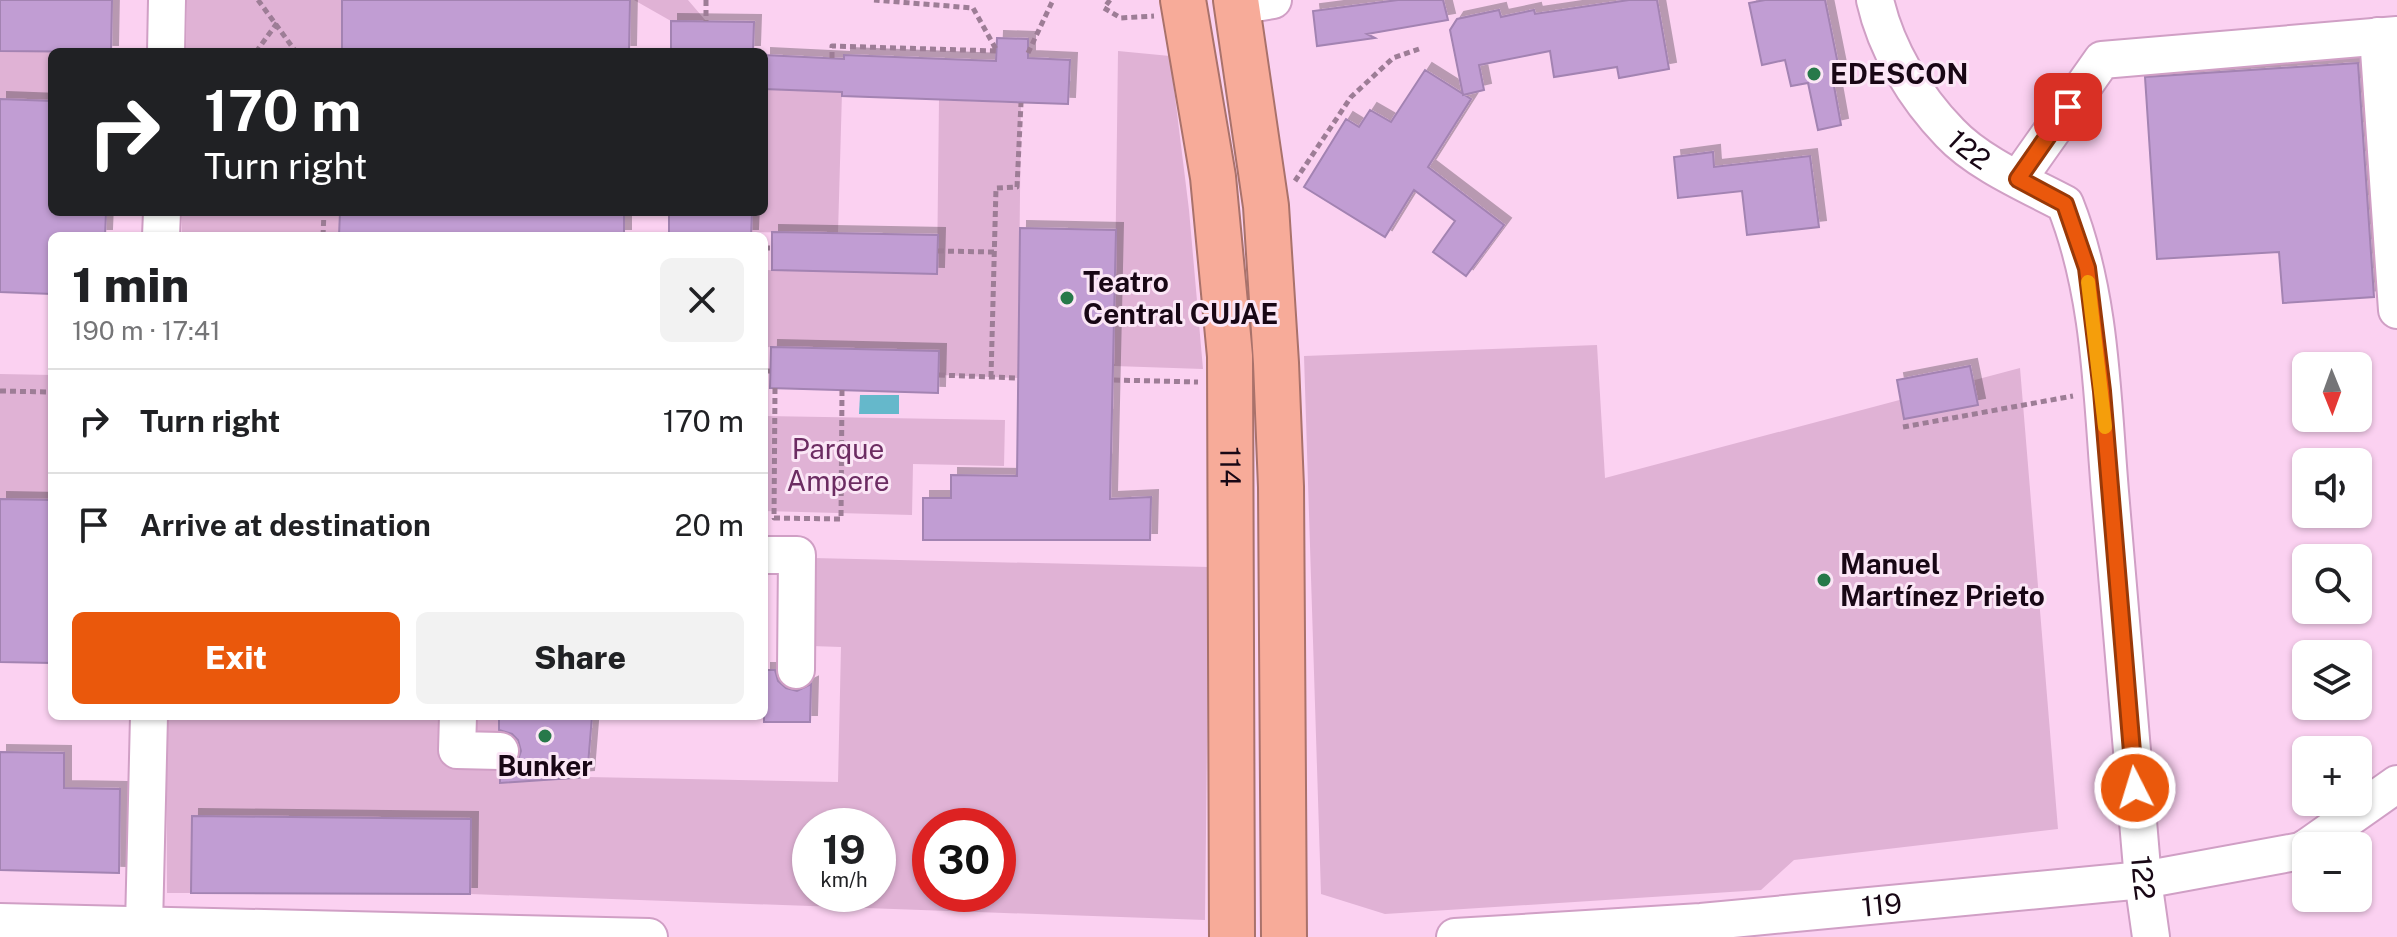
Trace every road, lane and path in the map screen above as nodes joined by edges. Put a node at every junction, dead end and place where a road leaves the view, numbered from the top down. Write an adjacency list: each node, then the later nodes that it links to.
1 (167, 0): 13 (street)
2 (258, 0): 11 (path)
3 (706, 0): 10 (path)
4 (874, 0): 18 (path)
5 (1053, 0): 17 (path)
6 (1110, 0): 9 (path)
7 (1875, 0): 20 (street, 122)
8 (1249, 2): 52 (highway, 114)
9 (1174, 8): 31 (highway, 114)
10 (706, 21)
11 (277, 23): 14 (path); 15 (path)
12 (2387, 35): 20 (street); 26 (street)
13 (166, 48)
14 (259, 48)
15 (293, 48)
16 (1419, 49): 21 (path)
17 (1028, 53)
18 (832, 58)
19 (1021, 103): 25 (path)
20 (2018, 179): 35 (street, 122)
21 (1292, 186)
22 (768, 248): 23 (path)
23 (772, 248)
24 (938, 251): 25 (path)
25 (994, 252): 28 (path)
26 (2397, 310)
27 (939, 375): 28 (path)
28 (991, 377): 29 (path)
29 (1018, 378)
30 (1114, 380): 31 (path)
31 (1231, 383): 51 (highway, 114)
32 (775, 388): 33 (path)
33 (842, 390)
34 (0, 391): 36 (path)
35 (2102, 391): 37 (path); 46 (street, 122)
36 (48, 392)
37 (1903, 427)
38 (768, 555): 39 (street)
39 (796, 670)
40 (149, 720): 48 (street)
41 (458, 720): 42 (street)
42 (500, 751)
43 (2397, 784): 44 (street, 119)
44 (2329, 832)
45 (2292, 853): 46 (street, 119)
46 (2143, 880): 49 (street, 119); 54 (street, 122)
47 (0, 922): 48 (street)
48 (144, 926): 50 (street)
49 (1701, 929): 53 (street, 119)
50 (649, 937)
51 (1232, 937)
52 (1284, 937)
53 (1455, 937)
54 (2151, 937)

